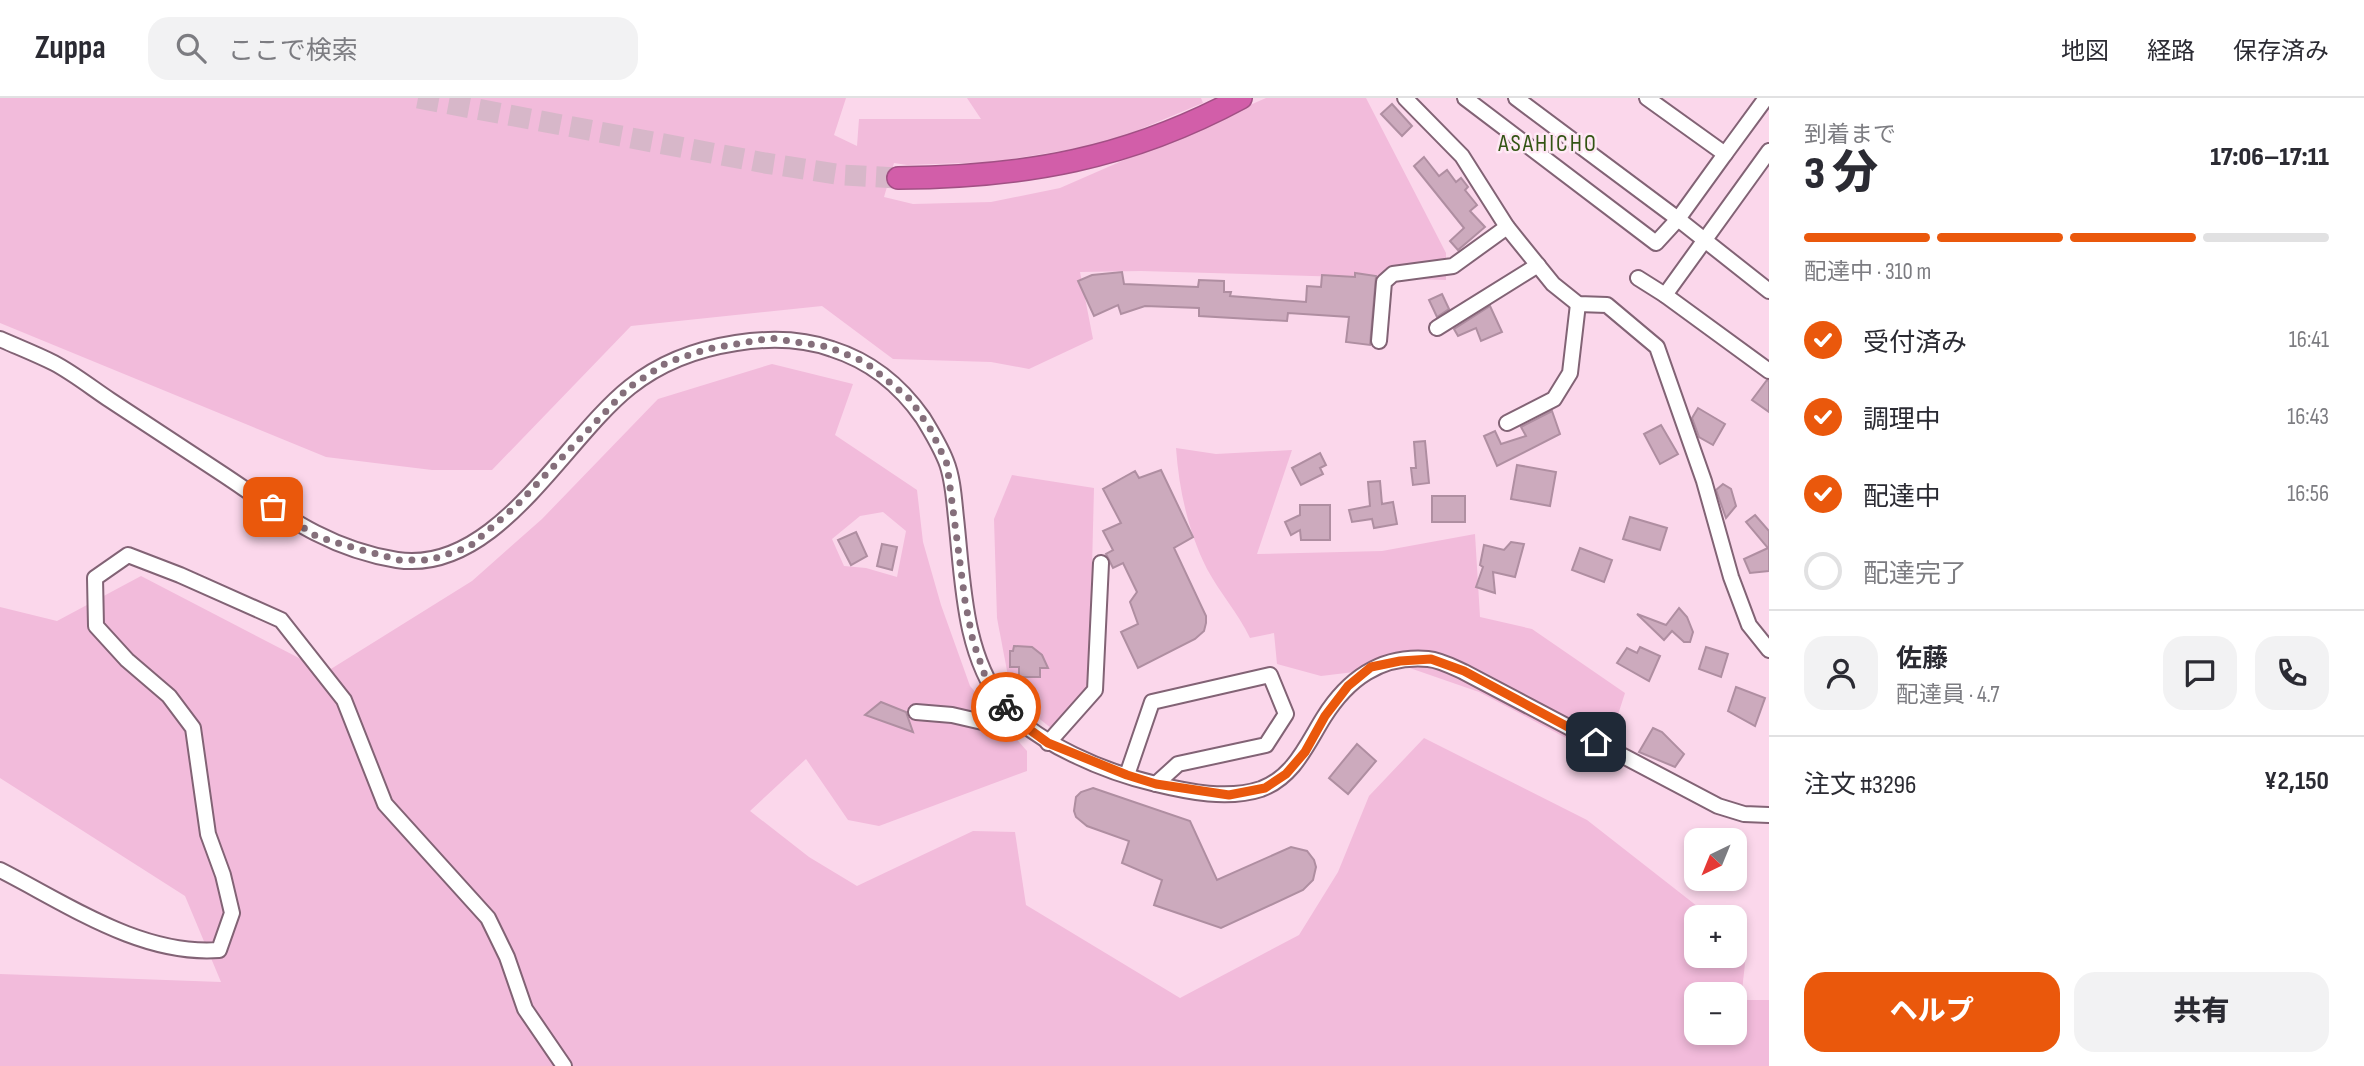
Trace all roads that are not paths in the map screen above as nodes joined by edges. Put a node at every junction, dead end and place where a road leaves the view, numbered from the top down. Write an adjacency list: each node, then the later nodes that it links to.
1 (1228, 98): 8 (street)
2 (1241, 98): 8 (highway)
3 (1405, 98): 13 (street)
4 (1465, 98): 12 (street)
5 (1516, 98): 12 (street)
6 (1647, 98): 10 (street)
7 (1766, 98): 10 (street)
8 (1195, 123): 11 (highway)
9 (1769, 151): 14 (street)
10 (1725, 154): 12 (street)
11 (898, 178)
12 (1678, 219): 14 (street)
13 (1507, 227): 15 (street); 22 (street)
14 (1706, 240): 17 (street); 18 (street)
15 (1538, 265): 19 (street); 20 (street)
16 (1637, 278): 18 (street)
17 (1769, 291)
18 (1665, 295): 23 (street)
19 (1578, 304): 24 (street); 26 (street)
20 (1437, 328)
21 (0, 339): 28 (street)
22 (1379, 341)
23 (1769, 371)
24 (1507, 423)
25 (1101, 563): 29 (street)
26 (1766, 642)
27 (916, 712): 28 (street)
28 (1012, 713): 29 (street)
29 (1048, 743): 30 (street)
30 (1127, 775): 31 (street); 31 (street)
31 (1156, 784): 32 (street)
32 (1769, 815)
33 (0, 870): 34 (street)
34 (564, 1066)

